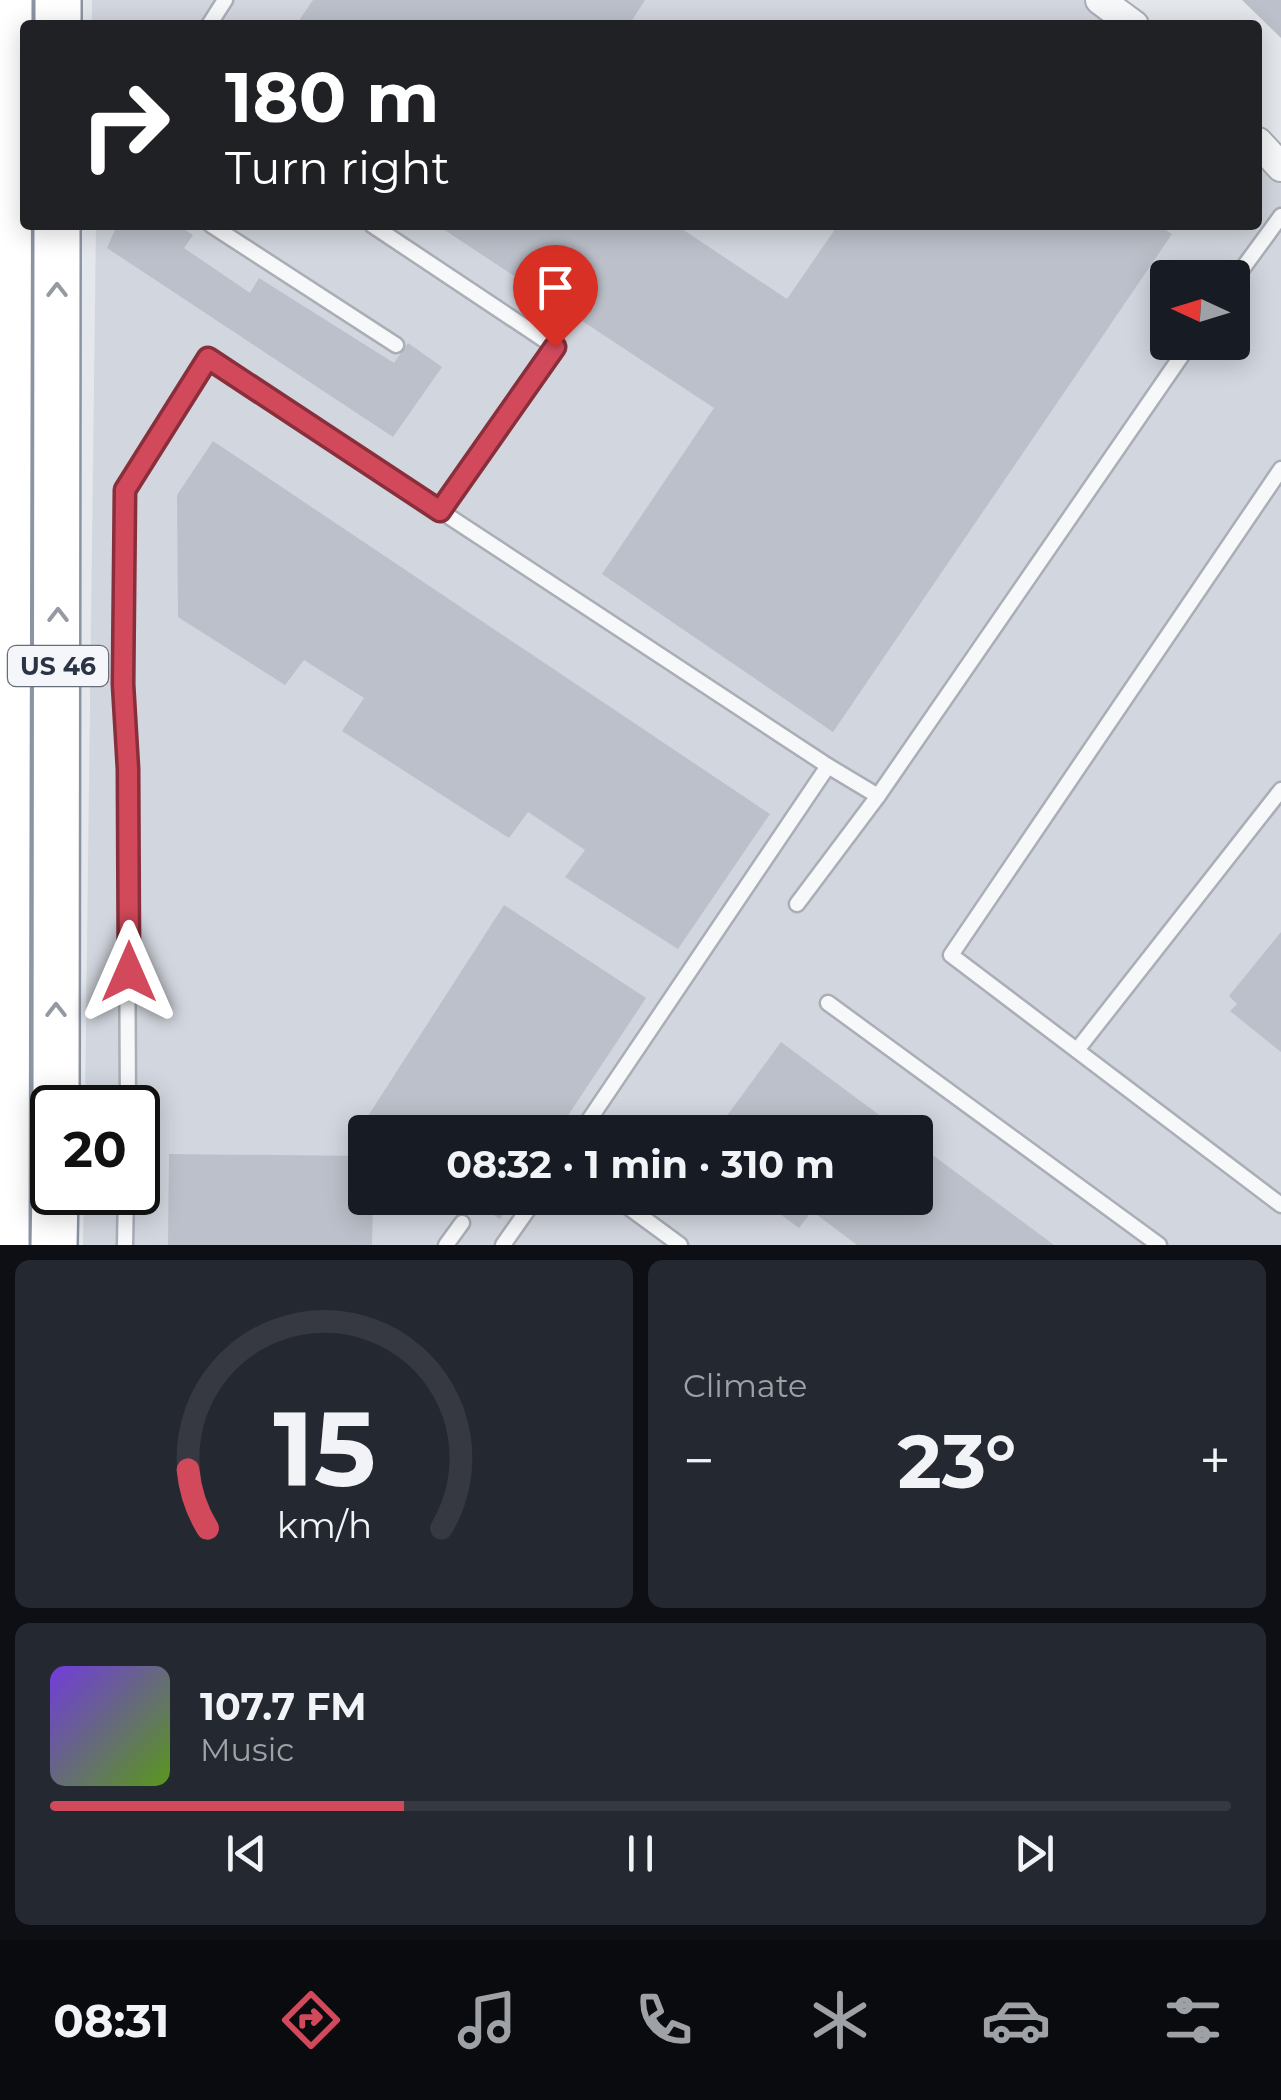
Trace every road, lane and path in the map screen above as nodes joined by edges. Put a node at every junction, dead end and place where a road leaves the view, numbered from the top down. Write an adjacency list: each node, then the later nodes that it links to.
1 (1100, 0): 2 (street)
2 (1127, 20)
3 (6, 22): 6 (highway, US 46)
4 (1262, 146): 5 (street)
5 (1281, 167)
6 (5, 211): 12 (highway, US 46)
7 (1281, 216): 11 (lane)
8 (219, 230): 13 (lane)
9 (380, 230): 18 (lane)
10 (61, 232): 26 (highway, US 46, one-way to 10)
11 (1249, 260)
12 (5, 275): 15 (highway, US 46)
13 (396, 345)
14 (1179, 360): 22 (lane)
15 (5, 406): 17 (highway, US 46)
16 (1281, 468): 25 (lane)
17 (5, 504): 19 (highway, US 46)
18 (440, 511): 20 (lane); 27 (lane)
19 (4, 735): 29 (highway, US 46)
20 (828, 766): 22 (lane); 28 (lane)
21 (1281, 790): 25 (lane)
22 (878, 796): 23 (lane)
23 (797, 904)
24 (828, 1003): 42 (lane)
25 (1076, 1050): 30 (lane)
26 (56, 1085)
27 (128, 1085)
28 (592, 1115)
29 (4, 1166): 36 (highway, US 46)
30 (1281, 1206)
31 (55, 1215): 37 (highway)
32 (126, 1215): 38 (lane)
33 (524, 1215): 40 (lane)
34 (639, 1215): 41 (lane)
35 (462, 1224): 39 (lane)
36 (4, 1242)
37 (54, 1245)
38 (125, 1245)
39 (446, 1245)
40 (503, 1245)
41 (680, 1245)
42 (1159, 1245)

